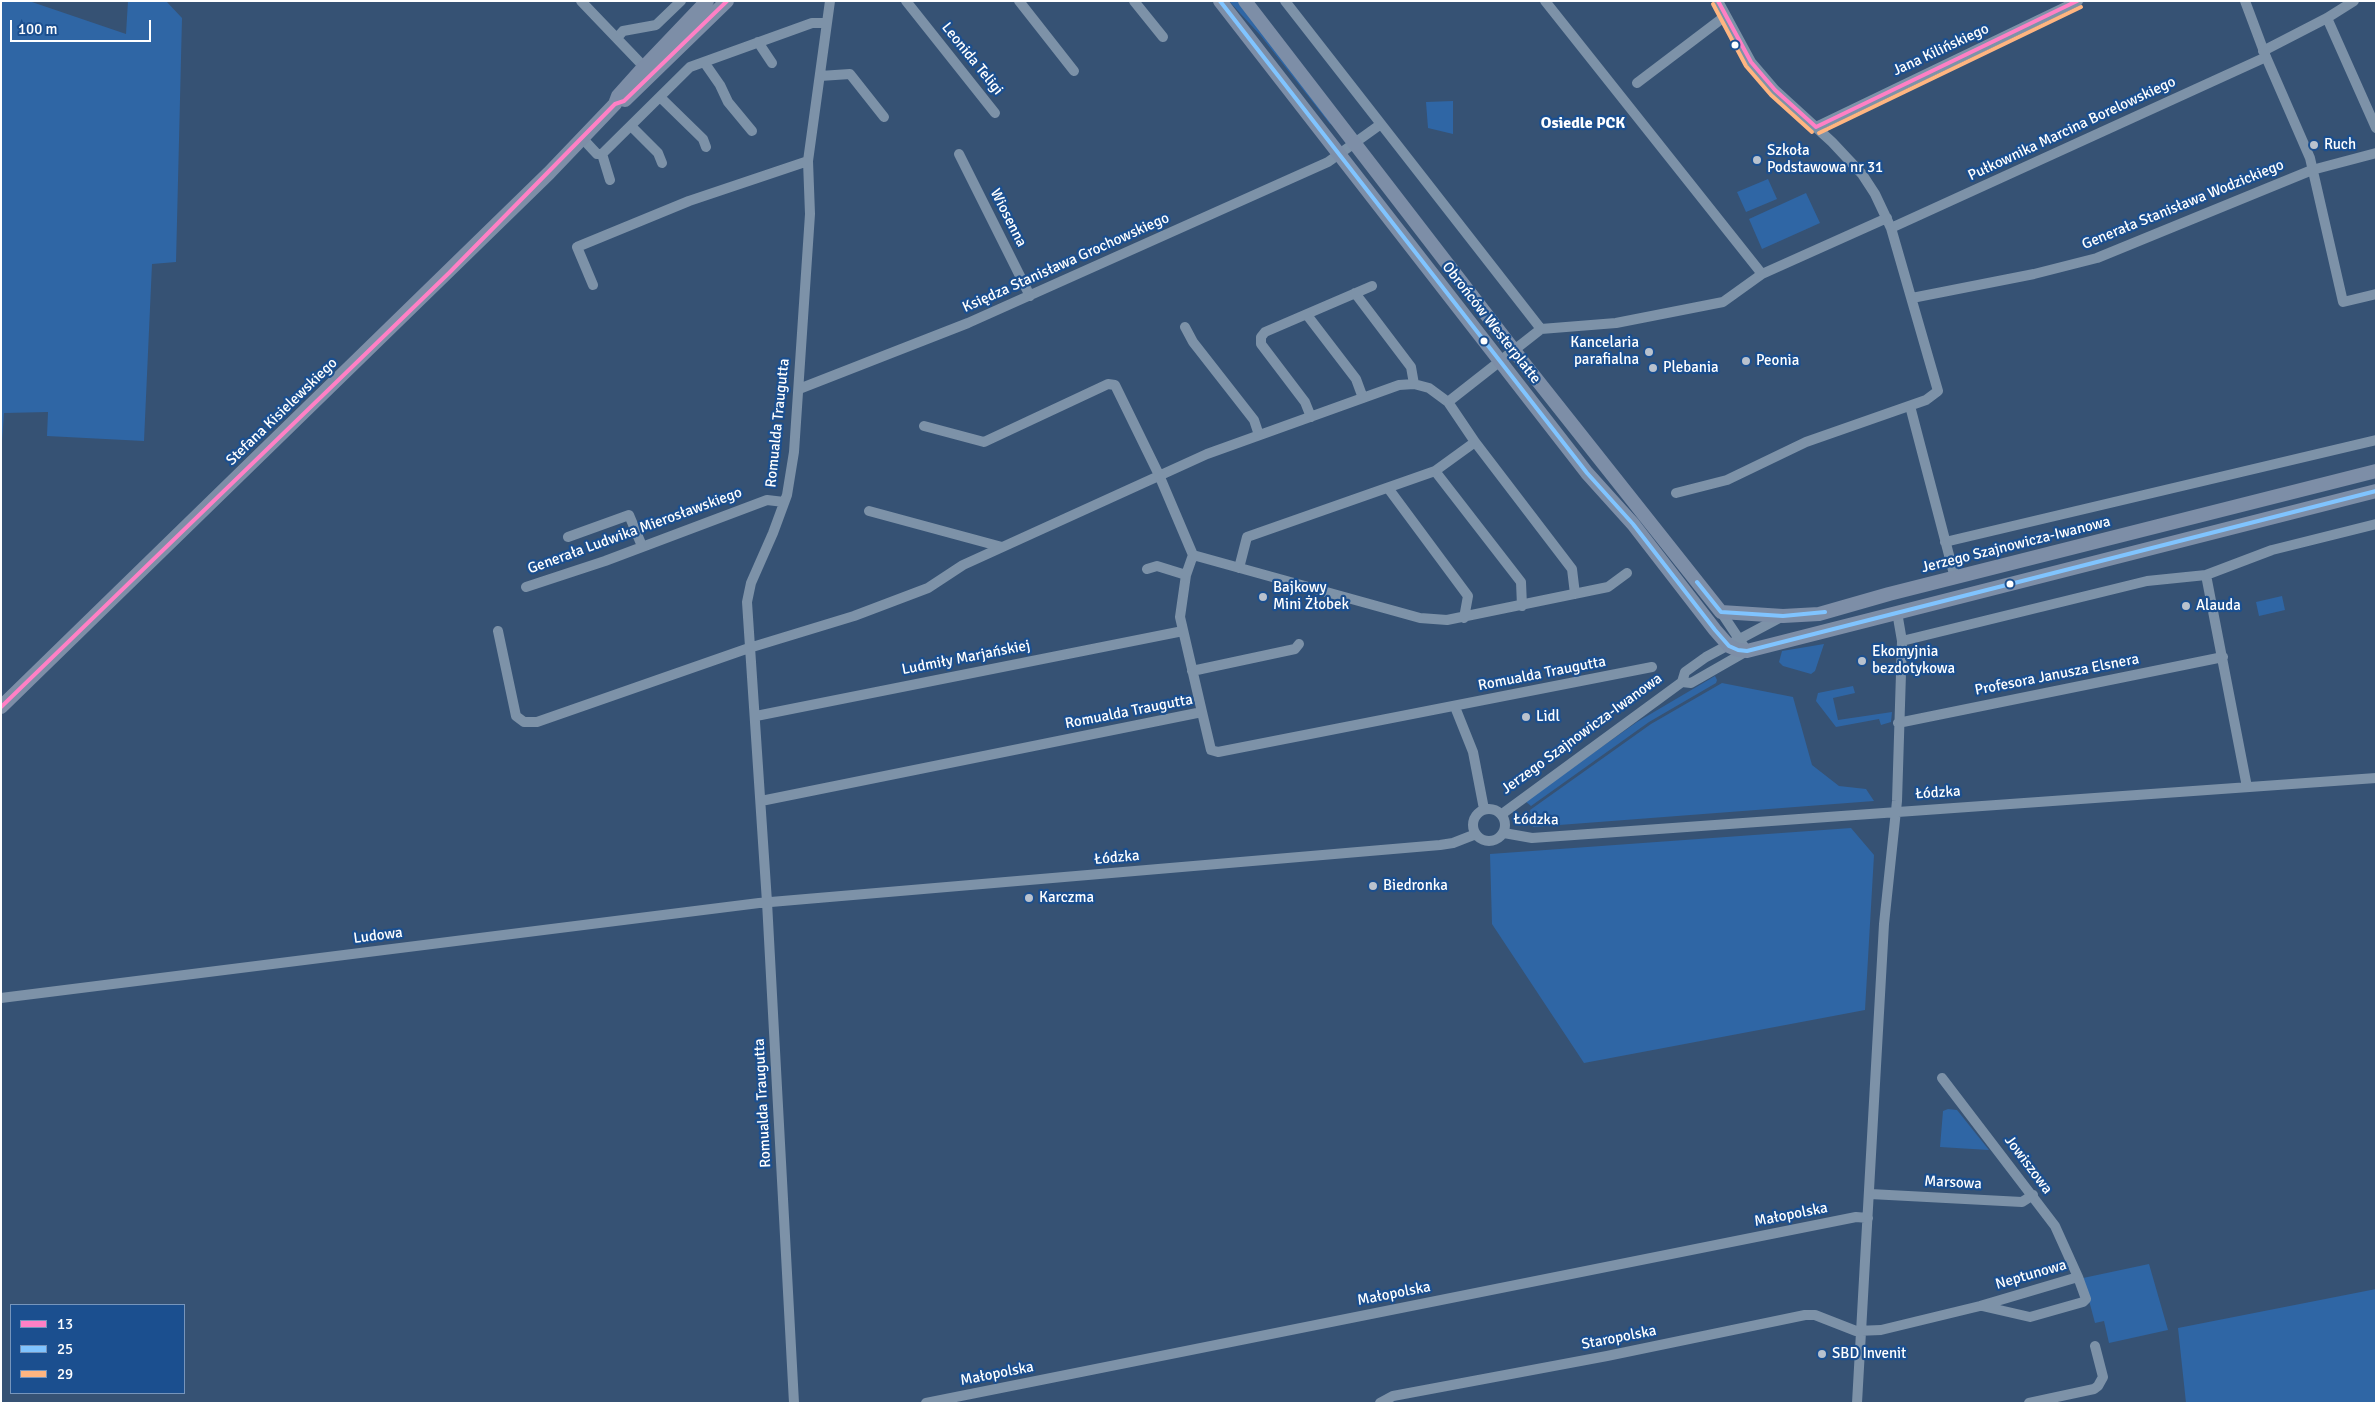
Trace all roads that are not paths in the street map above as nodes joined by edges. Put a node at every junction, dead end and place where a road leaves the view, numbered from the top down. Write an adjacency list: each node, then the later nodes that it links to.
1 (581, 1): 21 (street)
2 (681, 1): 21 (street)
3 (708, 1): 26 (main road, Stefana Kisielewskiego)
4 (727, 1): 26 (main road, Stefana Kisielewskiego)
5 (830, 1): 19 (street, Romualda Traugutta)
6 (906, 1): 31 (street, Leonida Teligi)
7 (1019, 1): 27 (street)
8 (1134, 1): 20 (street)
9 (1220, 1): 44 (main road, Obrońców Westerplatte)
10 (1245, 1): 39 (main road, Obrońców Westerplatte)
11 (1286, 1): 33 (street)
12 (1545, 1): 51 (street)
13 (1718, 1): 17 (street)
14 (2078, 1): 35 (street, Jana Kilińskiego)
15 (2246, 1): 23 (street)
16 (2354, 1): 18 (street, Pułkownika Marcina Borelowskiego)
17 (1724, 17): 29 (street); 35 (street)
18 (2327, 18): 23 (street, Pułkownika Marcina Borelowskiego); 36 (street)
19 (827, 23): 22 (street); 28 (street, Romualda Traugutta)
20 (1163, 37)
21 (617, 38): 26 (street)
22 (758, 42): 24 (street); 25 (street)
23 (2264, 54): 47 (street); 50 (street, Pułkownika Marcina Borelowskiego)
24 (704, 62): 30 (street); 37 (street)
25 (772, 63)
26 (648, 70): 38 (main road, Stefana Kisielewskiego)
27 (1074, 71)
28 (820, 76): 32 (street); 45 (street, Romualda Traugutta)
29 (1637, 83)
30 (661, 98): 34 (street); 40 (street)
31 (995, 113)
32 (884, 117)
33 (1381, 124): 39 (street, Księdza Stanisława Grochowskiego); 60 (street)
34 (631, 126): 42 (street); 46 (street)
35 (1816, 127): 49 (street)
36 (2376, 128)
37 (752, 131)
38 (583, 139): 42 (street); 110 (main road, Stefana Kisielewskiego)
39 (1355, 143): 44 (street, Księdza Stanisława Grochowskiego); 61 (main road, Obrońców Westerplatte)
40 (706, 147)
41 (2376, 153): 47 (street, Generała Stanisława Wodzickiego)
42 (602, 154): 48 (street)
43 (959, 154): 56 (street, Wiosenna)
44 (1341, 154): 56 (street, Księdza Stanisława Grochowskiego); 62 (main road, Obrońców Westerplatte)
45 (808, 160): 52 (street); 64 (street, Romualda Traugutta)
46 (662, 163)
47 (2312, 170): 55 (street); 57 (street, Generała Stanisława Wodzickiego)
48 (610, 180)
49 (1887, 218): 50 (street); 51 (street)
50 (1891, 228): 57 (street)
51 (1762, 274): 60 (street)
52 (593, 285)
53 (1372, 286): 54 (street)
54 (1355, 294): 58 (street); 63 (street)
55 (2376, 294)
56 (1030, 296): 64 (street, Księdza Stanisława Grochowskiego)
57 (1912, 298): 67 (street)
58 (1307, 315): 65 (street); 68 (street)
59 (1185, 327): 70 (street)
60 (1541, 329): 61 (street)
61 (1514, 350): 62 (street); 96 (main road, Obrońców Westerplatte)
62 (1500, 361): 66 (street); 104 (main road, Obrońców Westerplatte)
63 (1414, 384): 65 (street); 66 (street)
64 (799, 389): 79 (street, Romualda Traugutta)
65 (1362, 398): 68 (street)
66 (1448, 402): 72 (street)
67 (1910, 406): 78 (street); 83 (street)
68 (1311, 417): 70 (street)
69 (924, 426): 75 (street)
70 (1259, 435): 75 (street)
71 (2376, 440): 83 (street)
72 (1475, 442): 73 (street); 94 (street)
73 (1435, 471): 76 (street); 95 (street)
74 (2376, 472): 92 (main road, Jerzego Szajnowicza-Iwanowa)
75 (1159, 475): 85 (street); 86 (street)
76 (1388, 488): 87 (street); 99 (street)
77 (2376, 491): 97 (main road)
78 (1676, 493)
79 (784, 502): 84 (street, Generała Ludwika Mierosławskiego); 105 (street, Romualda Traugutta)
80 (869, 511): 85 (street)
81 (2376, 524): 91 (street)
82 (568, 537): 84 (street)
83 (1945, 542): 92 (street)
84 (642, 546): 93 (street, Generała Ludwika Mierosławskiego)
85 (1002, 547): 105 (street)
86 (1193, 555): 87 (street); 90 (street)
87 (1240, 568): 99 (street)
88 (1147, 569): 90 (street)
89 (1627, 573): 94 (street)
90 (1186, 574): 101 (street)
91 (2206, 575): 102 (street); 106 (street)
92 (1955, 578): 98 (main road, Jerzego Szajnowicza-Iwanowa)
93 (526, 587)
94 (1575, 594): 95 (street)
95 (1522, 606): 99 (street)
96 (1721, 612): 98 (main road); 104 (street, Obrońców Westerplatte)
97 (1897, 612): 102 (street); 104 (main road)
98 (1782, 616): 104 (street, Jerzego Szajnowicza-Iwanowa)
99 (1464, 618)
100 (498, 631): 105 (street)
101 (1183, 631): 108 (street); 113 (street, Ludmiły Marjańskiej)
102 (1902, 641): 114 (street)
103 (1299, 644): 108 (street)
104 (1738, 645): 109 (street, Jerzego Szajnowicza-Iwanowa); 109 (street, Jerzego Szajnowicza-Iwanowa)
105 (749, 648): 113 (street, Romualda Traugutta)
106 (2223, 657): 114 (street, Profesora Janusza Elsnera); 116 (street)
107 (1652, 668): 111 (street, Romualda Traugutta)
108 (1192, 671): 112 (street)
109 (1682, 682): 120 (street, Jerzego Szajnowicza-Iwanowa)
110 (1, 707)
111 (1455, 707): 112 (street, Romualda Traugutta); 118 (street)
112 (1202, 712): 117 (street, Romualda Traugutta)
113 (756, 716): 117 (street, Romualda Traugutta)
114 (1898, 723): 119 (street)
115 (2376, 778): 116 (street, Łódzka)
116 (2247, 787): 119 (street, Łódzka)
117 (760, 801): 123 (street, Romualda Traugutta)
118 (1484, 809): 120 (street); 122 (street)
119 (1896, 811): 121 (street, Łódzka); 126 (street)
120 (1502, 814): 121 (street)
121 (1504, 833): 122 (street)
122 (1476, 834): 123 (street, Łódzka)
123 (763, 902): 124 (street, Ludowa); 133 (street, Romualda Traugutta)
124 (1, 998)
125 (1942, 1078): 127 (street, Jowiszowa)
126 (1870, 1194): 127 (street, Marsowa); 128 (street)
127 (2032, 1195): 129 (street, Jowiszowa)
128 (1868, 1218): 131 (street); 134 (street, Małopolska)
129 (2078, 1277): 130 (street, Neptunowa); 130 (street, Neptunowa)
130 (1980, 1306): 131 (street, Neptunowa)
131 (1862, 1332): 135 (street, Staropolska); 136 (street)
132 (2095, 1346): 137 (street)
133 (794, 1403)
134 (926, 1403)
135 (1380, 1403)
136 (1857, 1403)
137 (2029, 1403)

